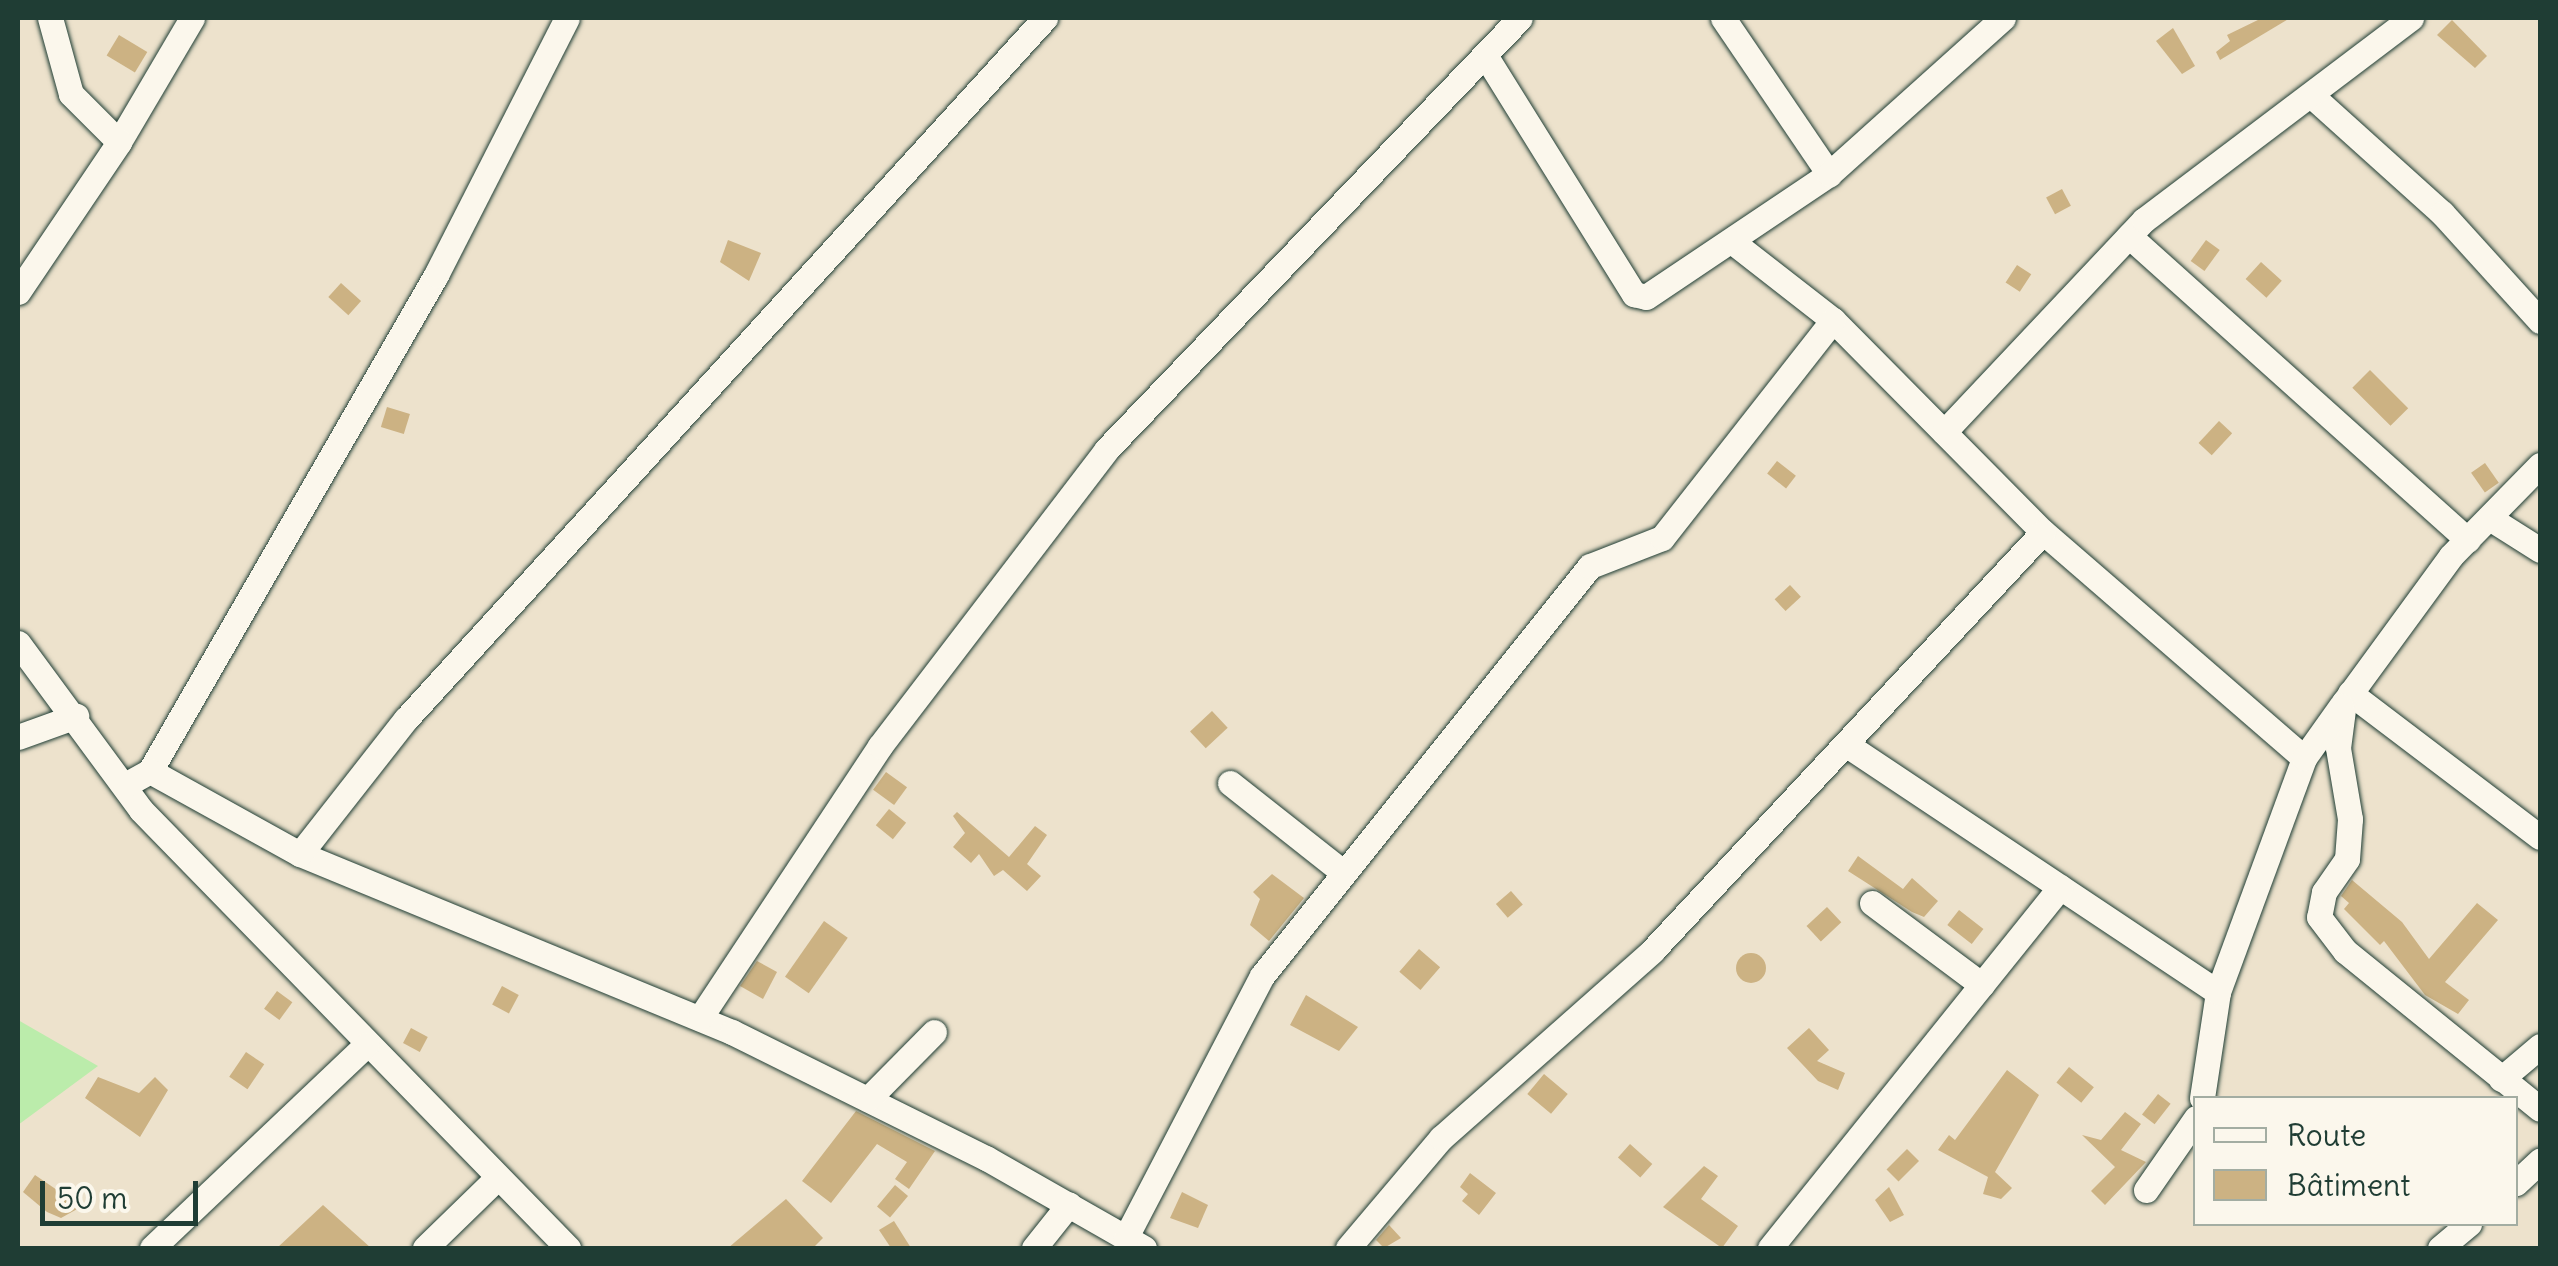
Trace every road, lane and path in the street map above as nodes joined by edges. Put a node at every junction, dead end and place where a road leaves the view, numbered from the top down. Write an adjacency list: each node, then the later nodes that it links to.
1 (50, 18): 11 (street)
2 (192, 18): 11 (street)
3 (568, 18): 30 (street)
4 (1045, 18): 34 (street)
5 (1520, 18): 9 (street)
6 (1724, 18): 12 (street)
7 (2003, 18): 12 (street)
8 (2411, 18): 10 (street)
9 (1485, 55): 14 (street); 40 (street)
10 (2312, 96): 13 (street); 17 (street)
11 (120, 142): 15 (street)
12 (1829, 174): 14 (street)
13 (2128, 236): 18 (street); 22 (street)
14 (1734, 243): 16 (street)
15 (18, 292)
16 (1832, 320): 18 (street); 35 (street)
17 (2540, 321)
18 (1944, 432): 21 (street)
19 (2540, 466): 20 (street)
20 (2491, 519): 22 (street); 23 (street)
21 (2043, 532): 28 (street); 29 (street)
22 (2468, 540): 25 (street)
23 (2540, 550)
24 (18, 642): 26 (street)
25 (2347, 697): 29 (street); 33 (street); 44 (street)
26 (76, 716): 27 (street); 32 (street)
27 (18, 737)
28 (1847, 745): 36 (street); 60 (street)
29 (2304, 758): 39 (street)
30 (150, 771): 32 (street); 34 (street)
31 (1230, 782): 35 (street)
32 (126, 784): 42 (street)
33 (2540, 838)
34 (300, 854): 40 (street)
35 (1344, 873): 55 (street)
36 (2060, 887): 38 (street); 39 (street)
37 (1872, 904): 38 (street)
38 (1982, 985): 61 (street)
39 (2218, 992): 45 (street)
40 (700, 1018): 46 (street)
41 (934, 1032): 46 (street)
42 (366, 1044): 50 (street); 56 (street)
43 (2540, 1046): 44 (street)
44 (2501, 1078): 47 (street)
45 (2202, 1096)
46 (868, 1098): 53 (street)
47 (2540, 1109)
48 (2193, 1122): 52 (street)
49 (2540, 1161): 51 (street)
50 (496, 1180): 57 (street); 58 (street)
51 (2518, 1181)
52 (2146, 1190)
53 (1069, 1204): 55 (street); 59 (street)
54 (2467, 1226): 62 (street)
55 (1135, 1243)
56 (152, 1248)
57 (424, 1248)
58 (568, 1248)
59 (1034, 1248)
60 (1348, 1248)
61 (1770, 1248)
62 (2440, 1248)

